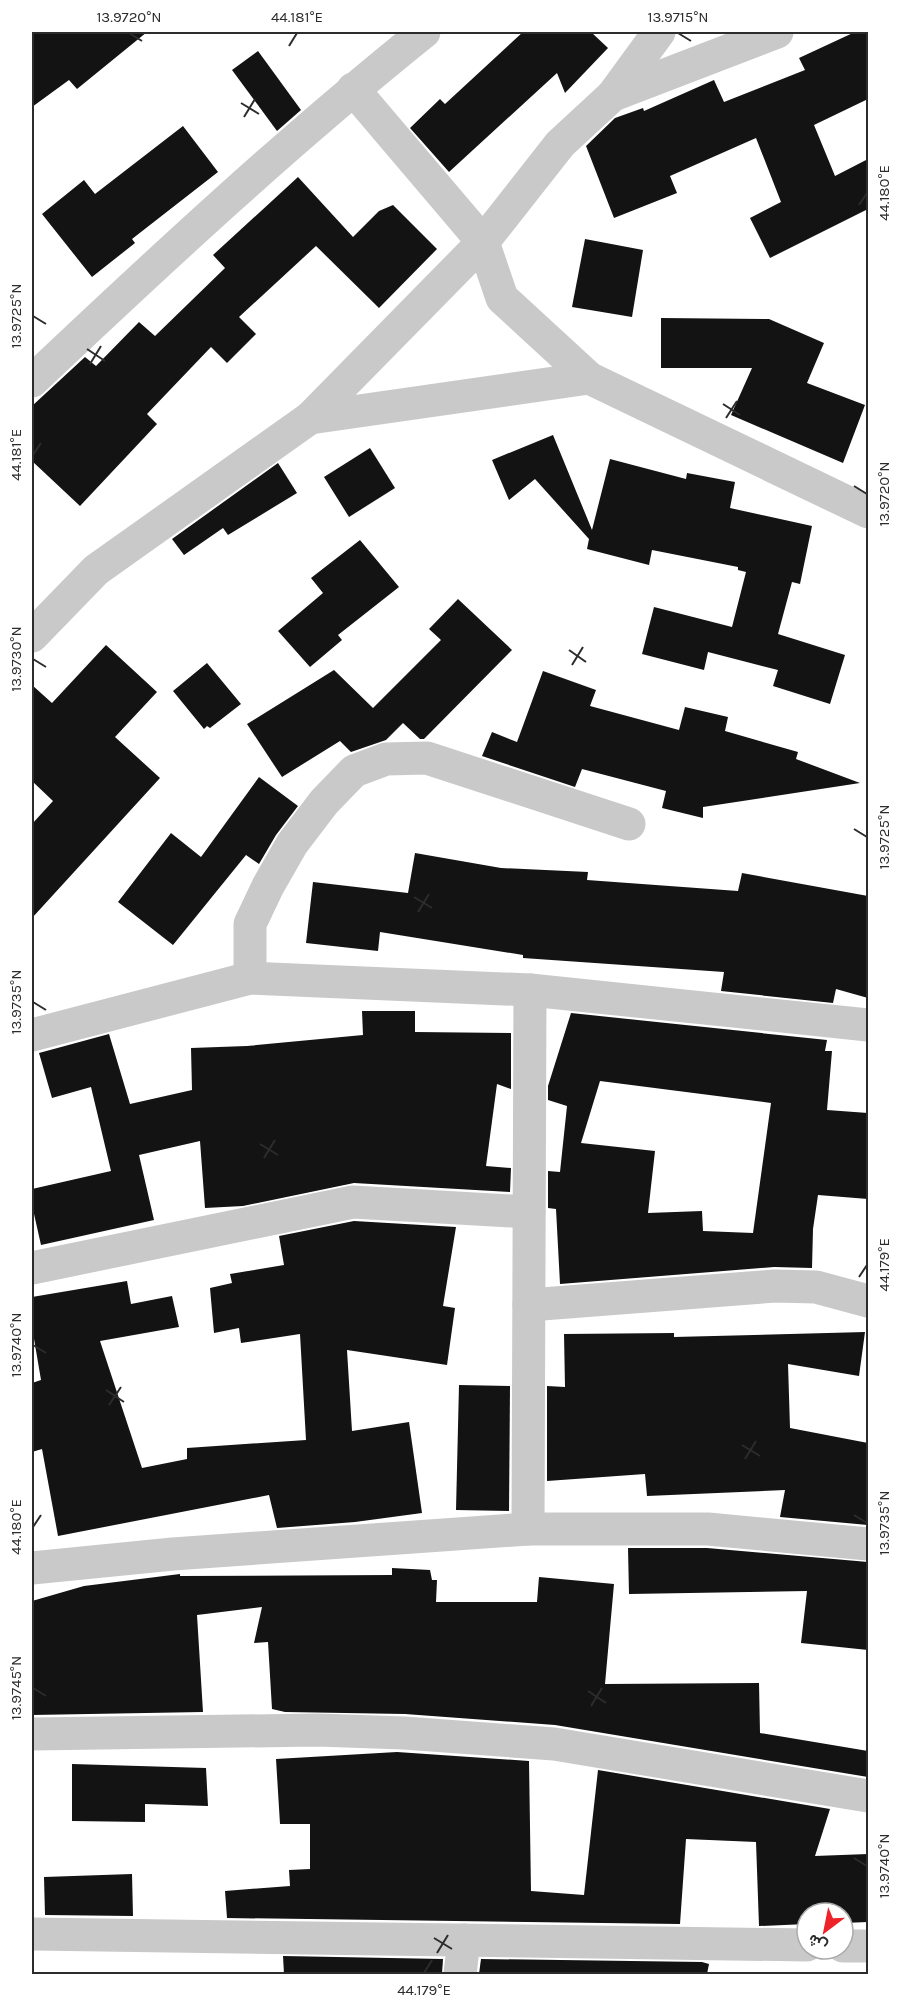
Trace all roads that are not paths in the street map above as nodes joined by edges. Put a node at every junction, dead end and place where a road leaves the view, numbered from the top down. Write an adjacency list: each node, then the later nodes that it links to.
1 (424, 32): 4 (street)
2 (659, 32): 5 (street)
3 (777, 32): 5 (street)
4 (353, 89): 6 (street); 8 (street)
5 (613, 95): 6 (street)
6 (483, 242): 7 (street); 9 (street)
7 (589, 378): 9 (street); 10 (street)
8 (32, 381)
9 (310, 417): 11 (street)
10 (868, 512)
11 (32, 636)
12 (629, 824): 13 (street)
13 (250, 978): 14 (street); 16 (street)
14 (530, 990): 15 (street); 17 (street)
15 (868, 1025)
16 (32, 1035)
17 (529, 1212): 18 (street); 20 (street)
18 (32, 1268)
19 (868, 1301): 20 (street)
20 (528, 1305): 21 (street)
21 (528, 1529): 22 (street); 23 (street)
22 (868, 1544)
23 (32, 1568)
24 (32, 1734): 25 (street)
25 (868, 1796)
26 (32, 1934): 27 (street)
27 (464, 1940): 28 (street); 29 (street)
28 (795, 1945)
29 (460, 1974)

